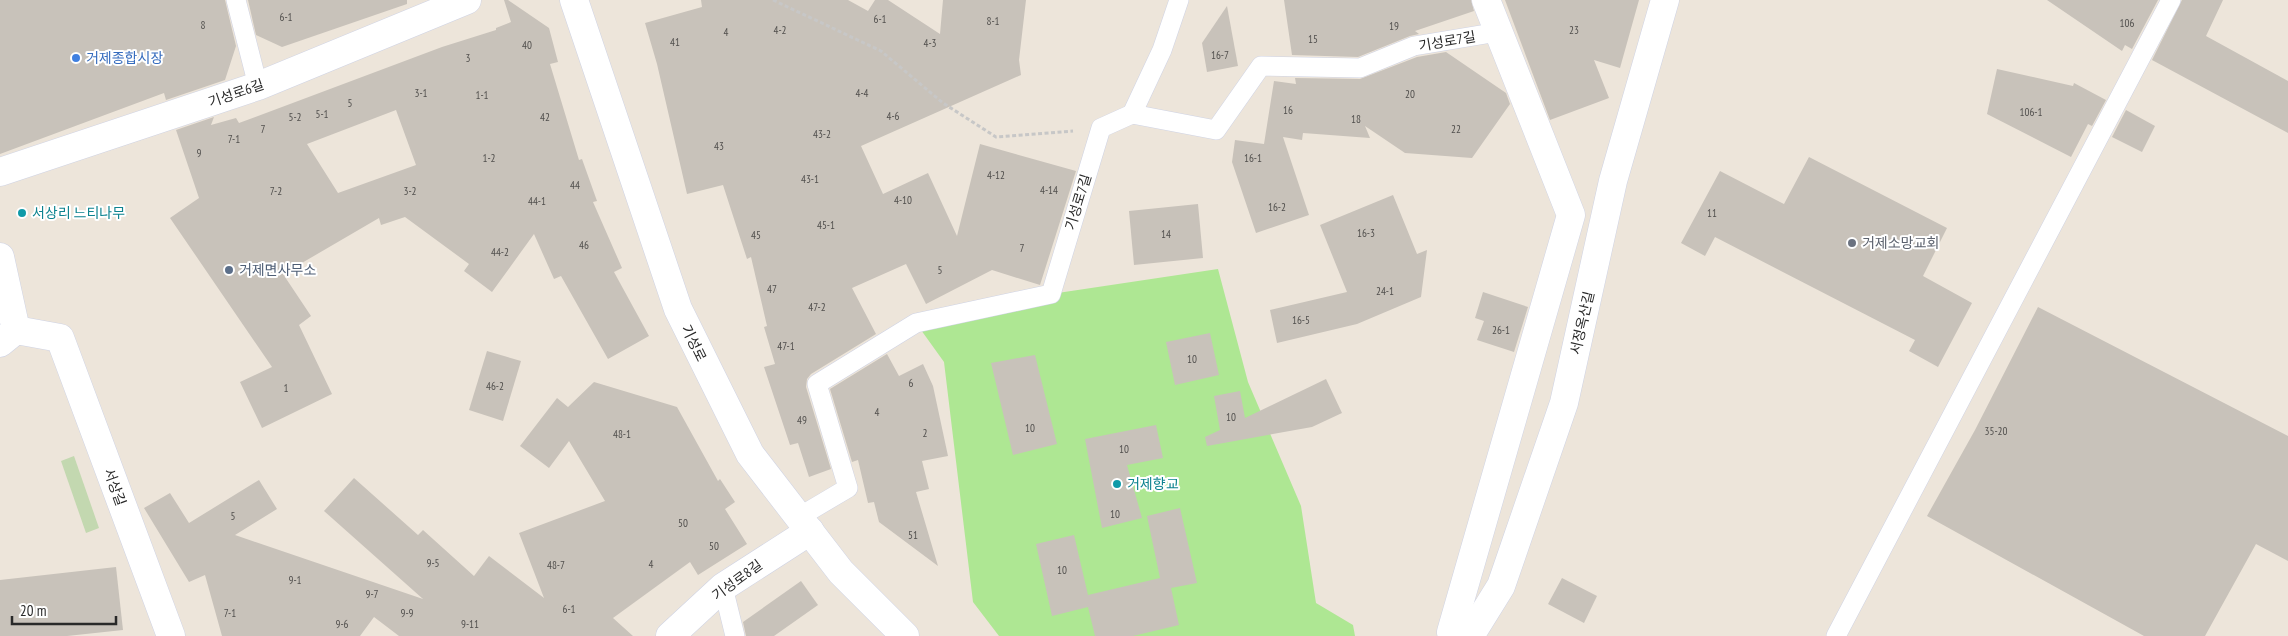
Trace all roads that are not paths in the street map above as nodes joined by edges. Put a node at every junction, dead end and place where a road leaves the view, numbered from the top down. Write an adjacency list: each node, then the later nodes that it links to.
1 (236, 0): 9 (lane)
2 (467, 0): 9 (street, 기성로6길)
3 (574, 0): 14 (street, 기성로)
4 (1179, 0): 10 (lane)
5 (1486, 0): 8 (street)
6 (1665, 0): 21 (street, 서정옥산길)
7 (2171, 0): 22 (lane)
8 (1498, 32): 10 (lane, 기성로7길); 20 (street)
9 (258, 86): 11 (street, 기성로6길)
10 (1132, 114): 14 (lane, 기성로7길)
11 (0, 172)
12 (0, 257): 13 (street)
13 (8, 336): 16 (street, 서상길)
14 (804, 524): 15 (street, 기성로8길); 19 (street, 기성로)
15 (722, 587): 17 (street, 기성로8길); 18 (lane)
16 (171, 636)
17 (670, 636)
18 (736, 636)
19 (905, 636)
20 (1454, 636)
21 (1470, 636)
22 (1836, 636)

